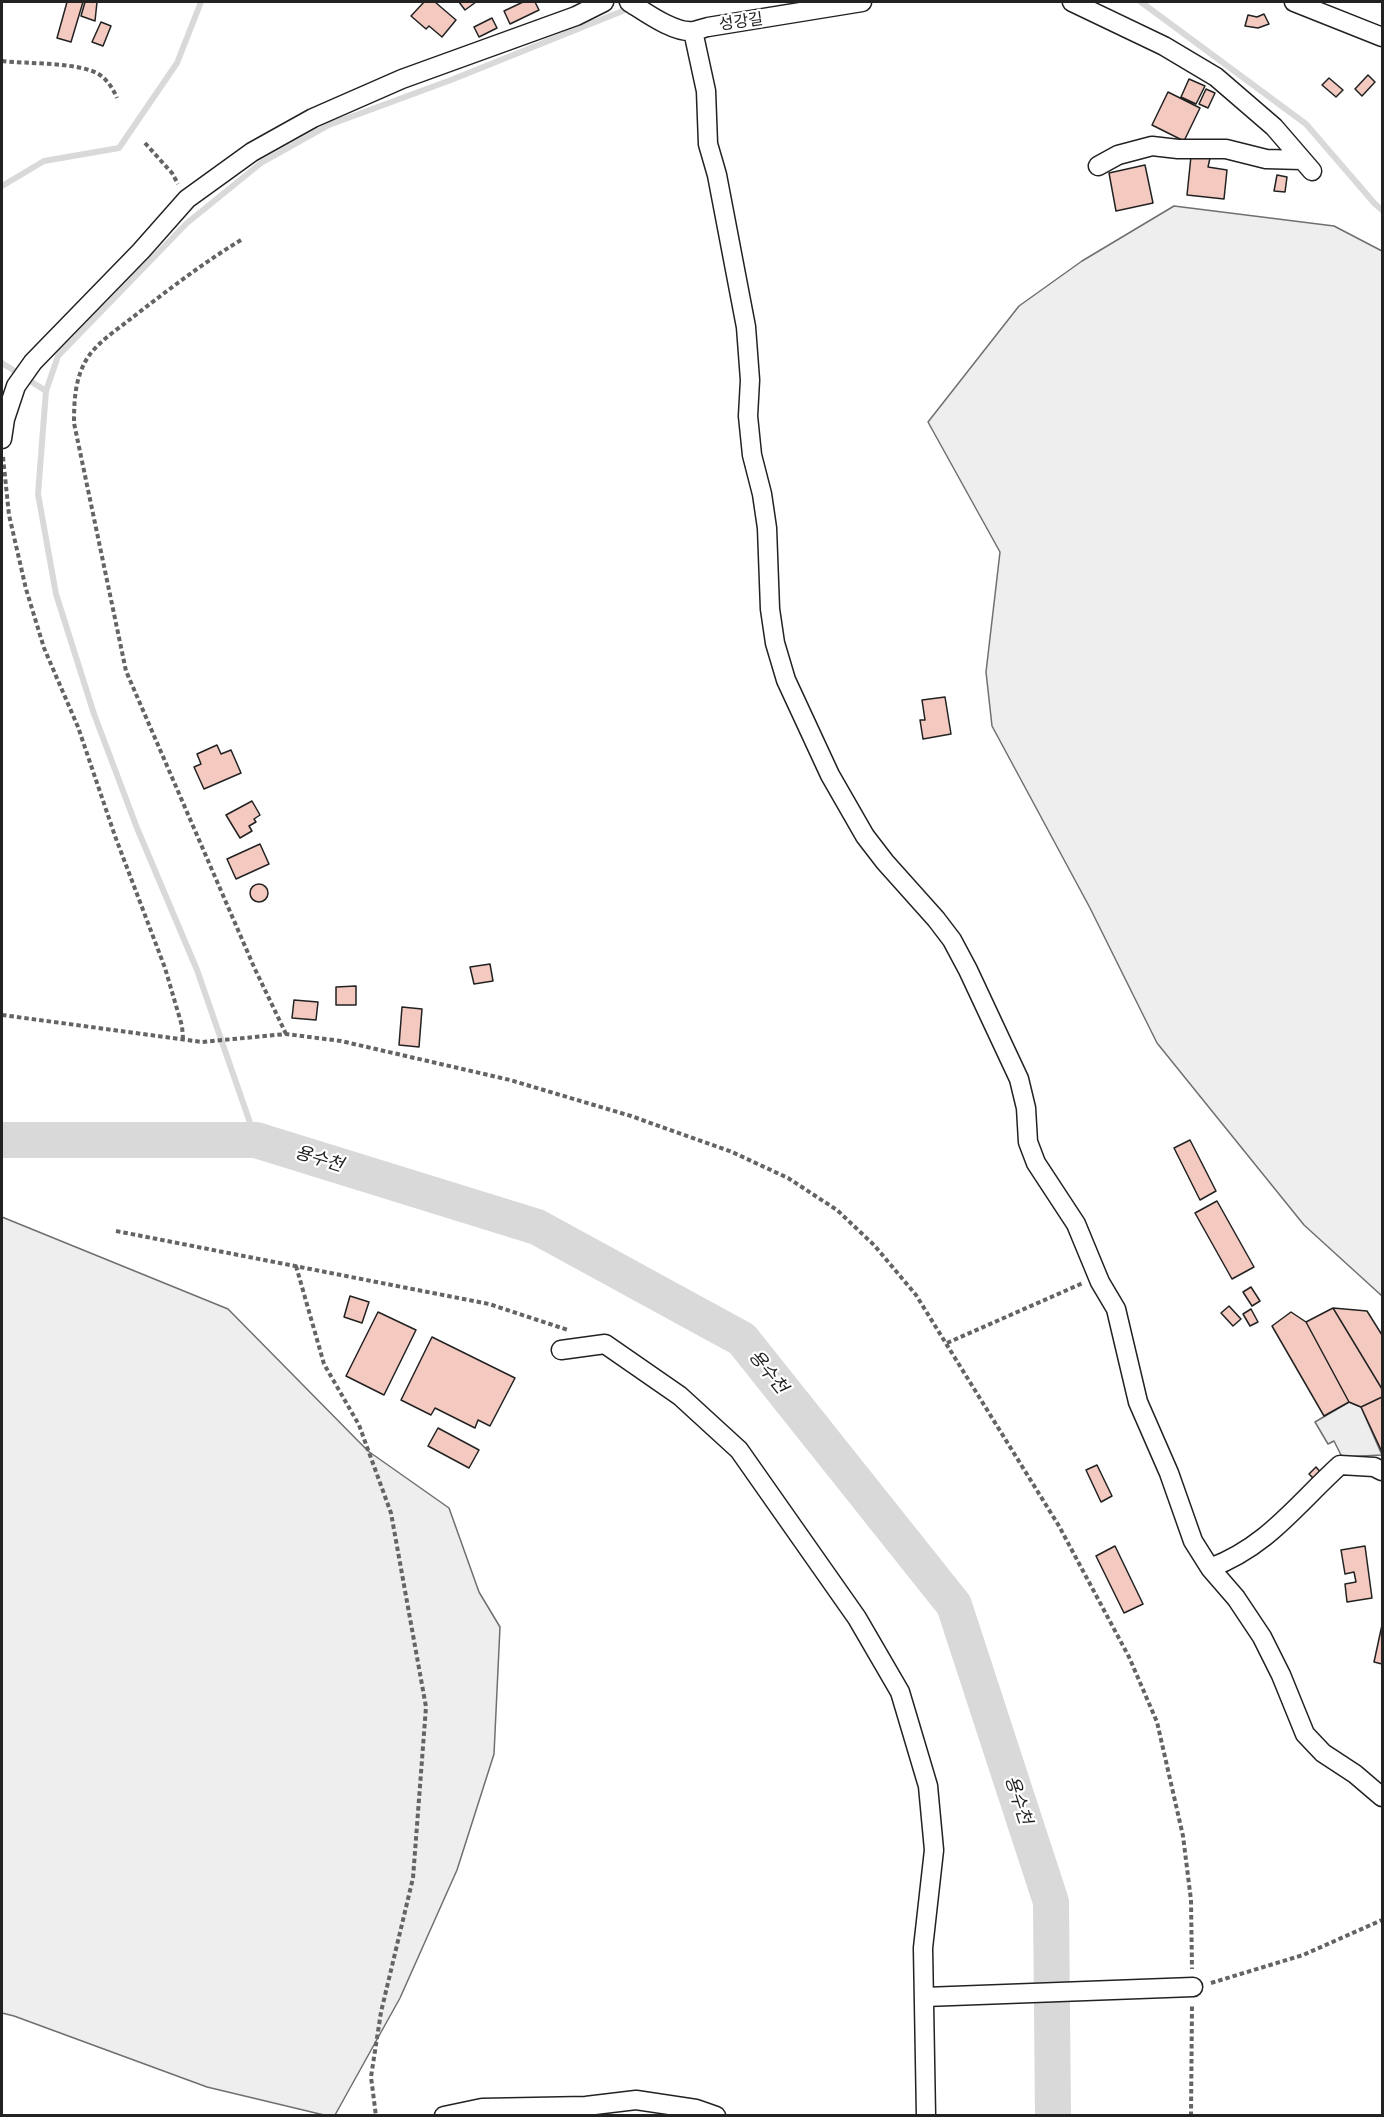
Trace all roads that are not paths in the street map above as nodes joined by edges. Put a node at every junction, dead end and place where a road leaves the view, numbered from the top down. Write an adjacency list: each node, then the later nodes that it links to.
1 (604, 2): 9 (street)
2 (629, 2): 6 (street, 성강길)
3 (862, 2): 6 (street, 성강길)
4 (1072, 2): 8 (street)
5 (1294, 2): 7 (street)
6 (693, 31): 12 (street)
7 (1383, 37)
8 (1098, 166)
9 (2, 445)
10 (561, 1350): 15 (street)
11 (1383, 1471): 12 (street)
12 (1210, 1568): 13 (street)
13 (1383, 1797)
14 (1193, 1987): 15 (street)
15 (925, 1998): 18 (street)
16 (444, 2115): 17 (street)
17 (716, 2115)
18 (926, 2115)

